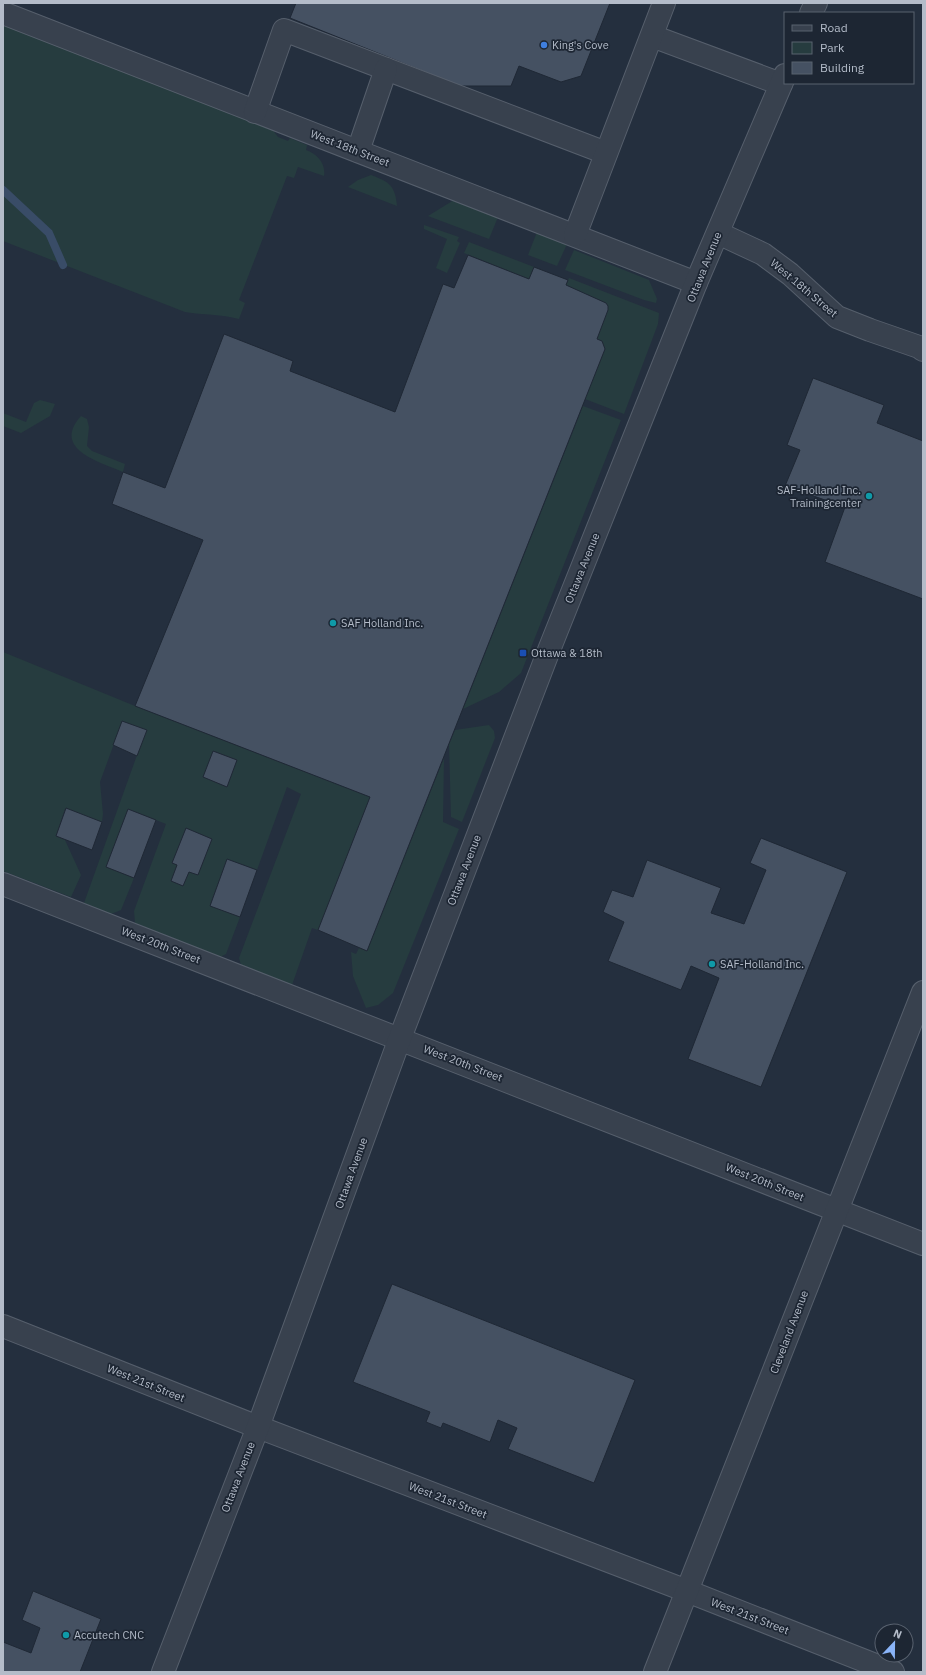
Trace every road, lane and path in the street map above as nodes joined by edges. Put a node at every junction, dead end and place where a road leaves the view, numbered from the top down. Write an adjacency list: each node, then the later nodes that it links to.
1 (664, 3): 5 (street)
2 (816, 3): 3 (street)
3 (812, 12)
4 (3, 13): 8 (street, West 18th Street)
5 (652, 36): 7 (street); 10 (street)
6 (386, 69): 8 (street); 9 (street); 10 (street)
7 (783, 79): 11 (street, Ottawa Avenue)
8 (255, 112): 9 (street, West 18th Street)
9 (358, 151): 12 (street, West 18th Street)
10 (606, 154): 12 (street)
11 (718, 232): 13 (street, Ottawa Avenue); 14 (street, West 18th Street)
12 (575, 236): 13 (street, West 18th Street)
13 (696, 283): 17 (street, Ottawa Avenue)
14 (923, 350)
15 (3, 884): 17 (street, West 20th Street)
16 (923, 992): 18 (street, Cleveland Avenue)
17 (400, 1038): 18 (street, West 20th Street); 21 (street, Ottawa Avenue)
18 (836, 1210): 19 (street, West 20th Street); 22 (street, Cleveland Avenue)
19 (923, 1244)
20 (3, 1326): 21 (street, West 21st Street)
21 (258, 1427): 22 (street, West 21st Street); 23 (street, Ottawa Avenue)
22 (687, 1591): 24 (street, Cleveland Avenue); 25 (street, West 21st Street)
23 (163, 1672)
24 (655, 1672)
25 (893, 1672)

